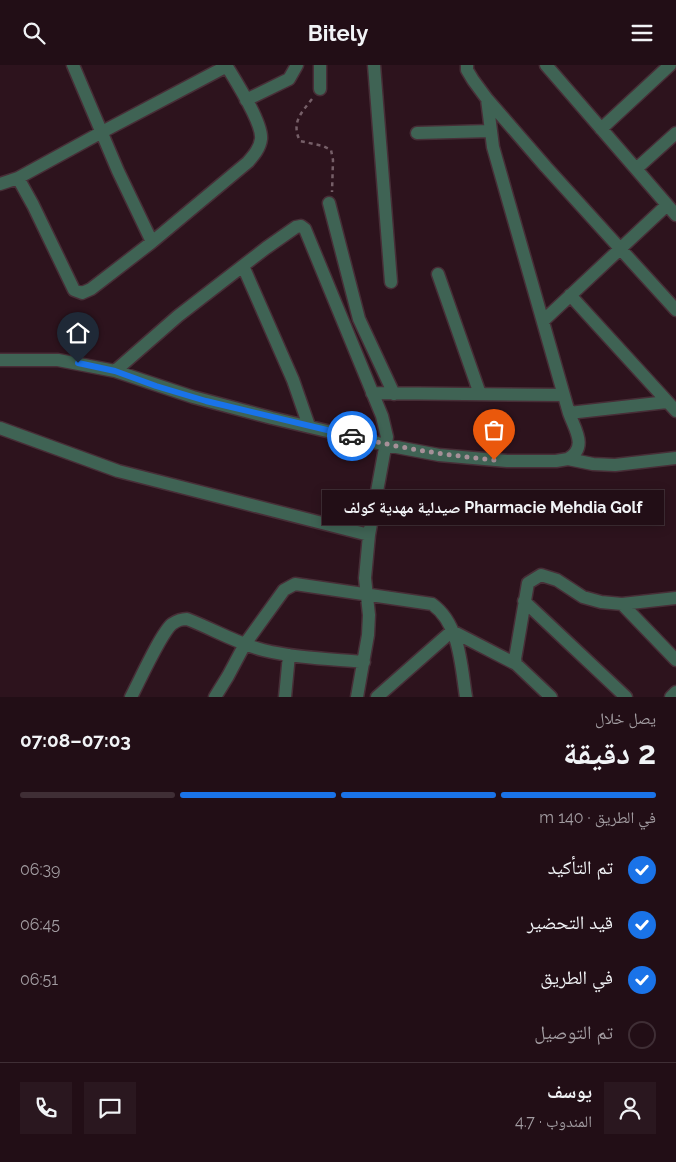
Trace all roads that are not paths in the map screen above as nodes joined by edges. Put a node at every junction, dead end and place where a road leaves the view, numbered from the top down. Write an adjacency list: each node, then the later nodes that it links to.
1 (73, 65): 14 (street)
2 (297, 65): 11 (street)
3 (320, 65): 9 (street)
4 (374, 65): 27 (street)
5 (467, 65): 10 (street)
6 (546, 65): 12 (street)
7 (670, 65): 12 (street)
8 (227, 66): 11 (street); 14 (street)
9 (320, 89)
10 (487, 99): 13 (street); 24 (street)
11 (246, 100): 23 (street)
12 (601, 129): 17 (street)
13 (490, 131): 15 (street); 30 (street)
14 (102, 132): 18 (street); 23 (street)
15 (417, 133)
16 (676, 133): 17 (street)
17 (636, 169): 21 (street)
18 (18, 178): 19 (street); 23 (street)
19 (0, 184)
20 (329, 203): 34 (street)
21 (667, 205): 22 (street); 24 (street)
22 (676, 215)
23 (152, 242)
24 (620, 247): 28 (street); 29 (street)
25 (243, 265): 32 (street); 33 (street); 40 (street)
26 (438, 274): 35 (street)
27 (391, 281)
28 (570, 295): 30 (street); 37 (street)
29 (676, 310)
30 (543, 321): 36 (street)
31 (0, 360): 32 (street)
32 (115, 371): 40 (street)
33 (372, 393): 34 (street); 42 (street)
34 (394, 394): 35 (street)
35 (480, 394): 36 (street)
36 (564, 395): 39 (street)
37 (667, 402): 38 (street); 39 (street)
38 (676, 411)
39 (569, 413): 44 (street)
40 (309, 426): 42 (street)
41 (0, 427): 45 (street)
42 (386, 445): 44 (street); 45 (street)
43 (676, 458): 44 (street)
44 (568, 459)
45 (368, 535): 46 (street)
46 (367, 593): 50 (street); 51 (street); 54 (street)
47 (676, 599): 49 (street)
48 (524, 601): 49 (street); 55 (street); 64 (street)
49 (622, 605): 53 (street)
50 (452, 631): 55 (street); 61 (street); 62 (street)
51 (245, 644): 52 (street); 57 (street); 58 (street)
52 (289, 655): 54 (street); 59 (street)
53 (676, 660)
54 (364, 662): 60 (street)
55 (516, 664): 63 (street)
56 (676, 692): 65 (street)
57 (131, 697)
58 (215, 697)
59 (285, 697)
60 (358, 697)
61 (377, 697)
62 (466, 697)
63 (551, 697)
64 (626, 697)
65 (670, 697)

